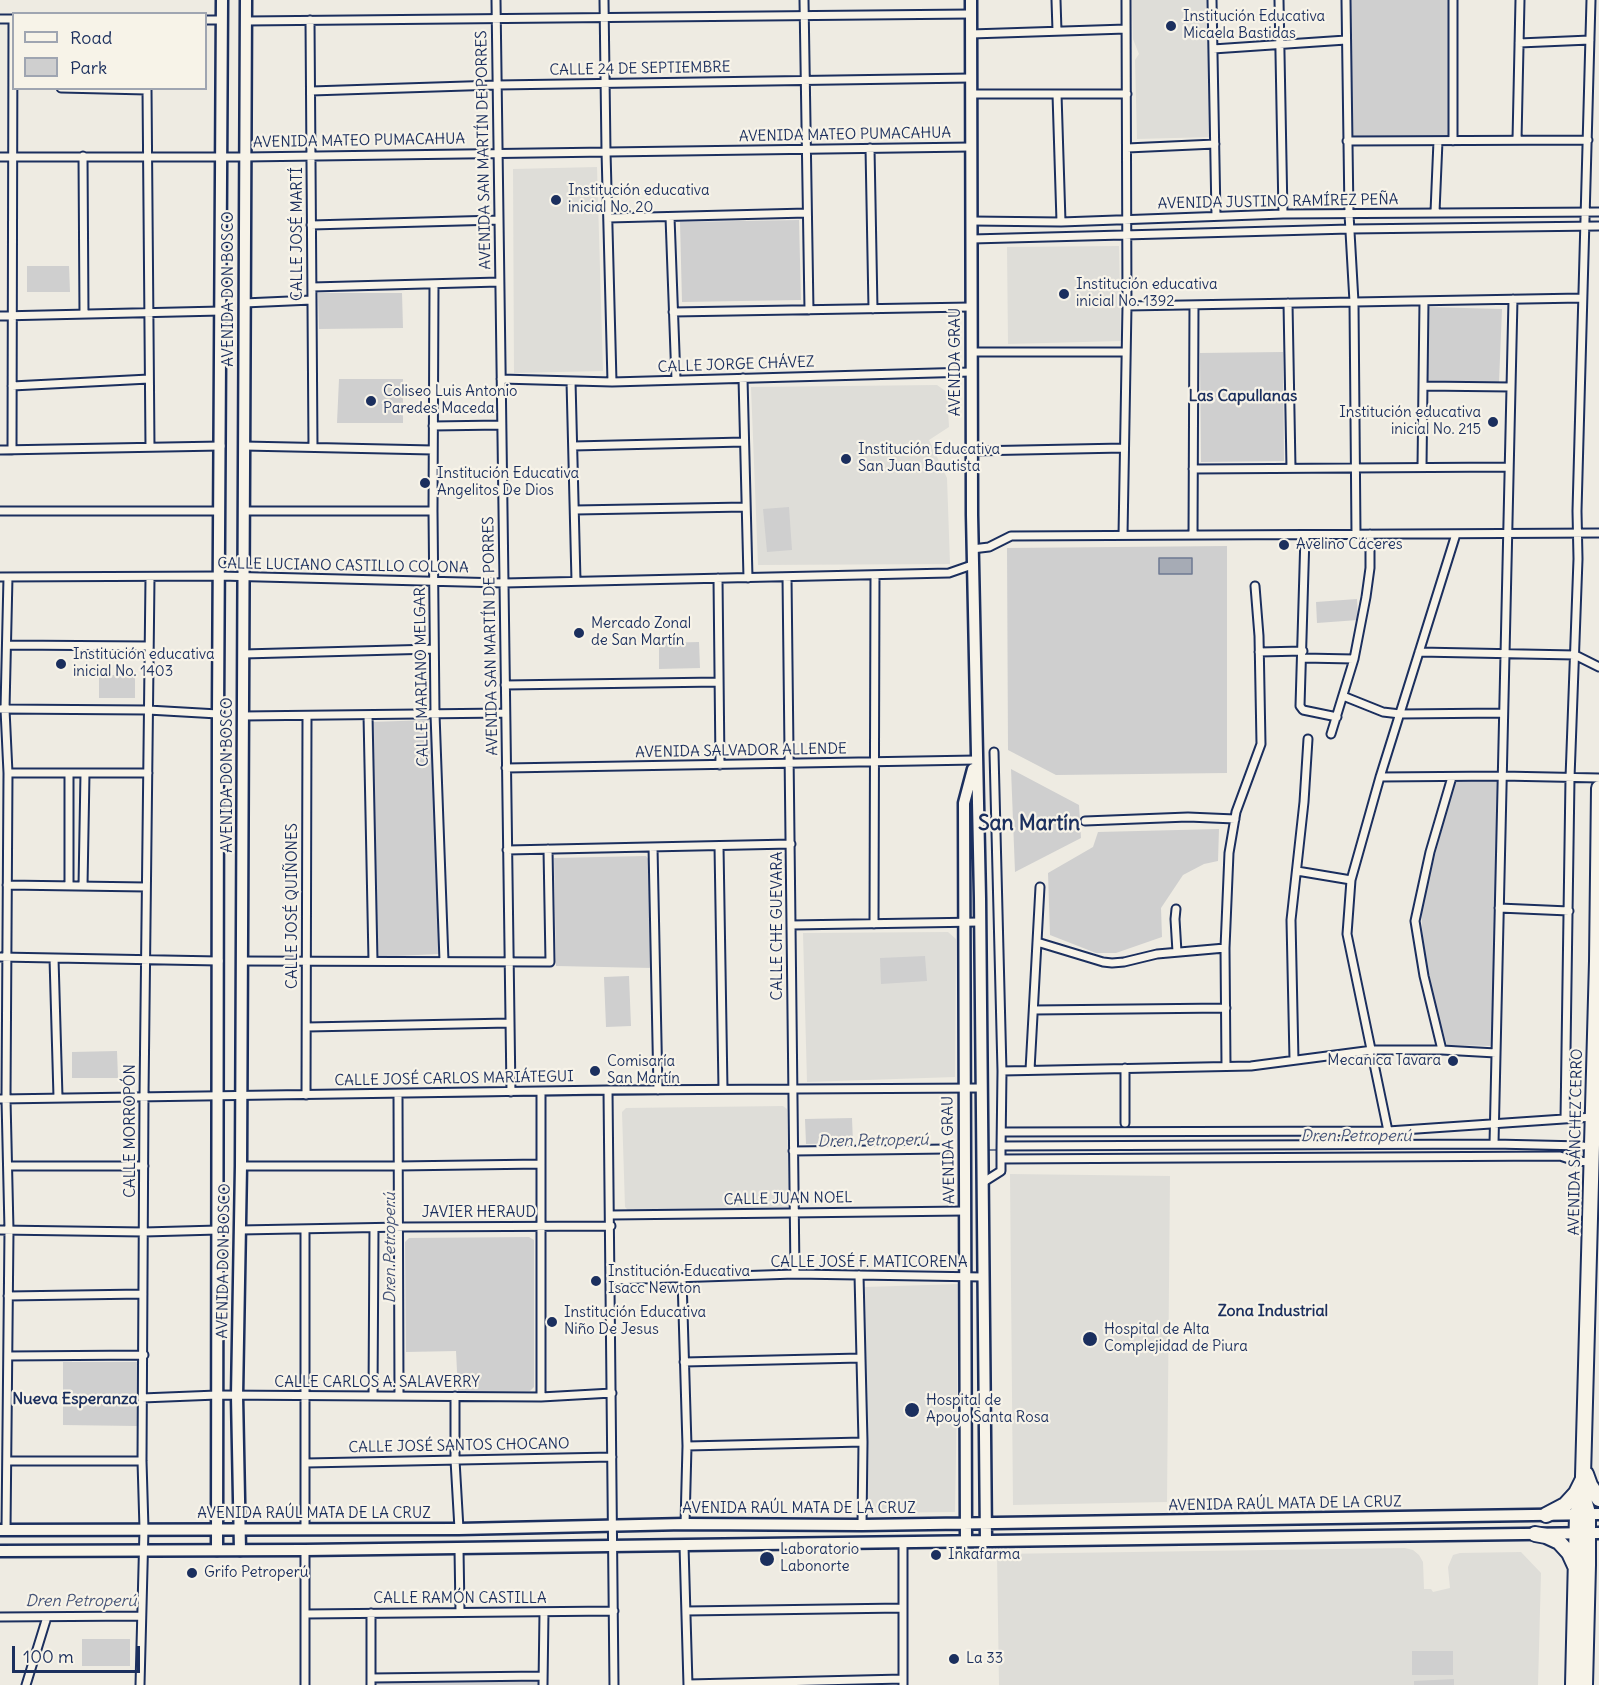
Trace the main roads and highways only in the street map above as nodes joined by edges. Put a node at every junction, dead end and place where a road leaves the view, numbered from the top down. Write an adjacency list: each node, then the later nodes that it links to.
1 (222, 0): 14 (main road, AVENIDA DON BOSCO)
2 (246, 0): 16 (main road, AVENIDA DON BOSCO)
3 (971, 0): 4 (main road, AVENIDA GRAU)
4 (976, 760): 12 (main road, AVENIDA GRAU); 13 (main road, AVENIDA GRAU)
5 (1599, 788): 6 (highway, AVENIDA SÁNCHEZ CERRO)
6 (1598, 961): 7 (highway, AVENIDA SÁNCHEZ CERRO)
7 (1596, 1117): 8 (highway, AVENIDA SÁNCHEZ CERRO)
8 (1584, 1473): 9 (highway); 10 (highway, AVENIDA SÁNCHEZ CERRO); 11 (highway)
9 (1599, 1499)
10 (1588, 1514): 11 (main road, AVENIDA RAÚL MATA DE LA CRUZ); 17 (highway, AVENIDA SÁNCHEZ CERRO)
11 (1546, 1515): 13 (main road, AVENIDA RAÚL MATA DE LA CRUZ)
12 (965, 1523): 13 (main road, AVENIDA RAÚL MATA DE LA CRUZ); 16 (main road, AVENIDA RAÚL MATA DE LA CRUZ); 20 (main road, AVENIDA GRAU)
13 (986, 1523): 19 (main road, AVENIDA GRAU)
14 (218, 1529): 15 (main road, AVENIDA RAÚL MATA DE LA CRUZ); 16 (main road, AVENIDA RAÚL MATA DE LA CRUZ); 22 (main road, AVENIDA DON BOSCO)
15 (3, 1530)
16 (239, 1530): 23 (main road, AVENIDA DON BOSCO)
17 (1588, 1533): 18 (main road); 25 (highway, AVENIDA SÁNCHEZ CERRO)
18 (1535, 1534): 19 (main road); 25 (highway)
19 (986, 1541): 20 (main road)
20 (966, 1542): 23 (main road)
21 (1599, 1547): 25 (highway)
22 (217, 1550): 23 (main road); 24 (main road)
23 (240, 1550)
24 (0, 1551)
25 (1582, 1567): 26 (highway, AVENIDA SÁNCHEZ CERRO); 27 (highway, AVENIDA SÁNCHEZ CERRO)
26 (1573, 1685)
27 (1585, 1685)

